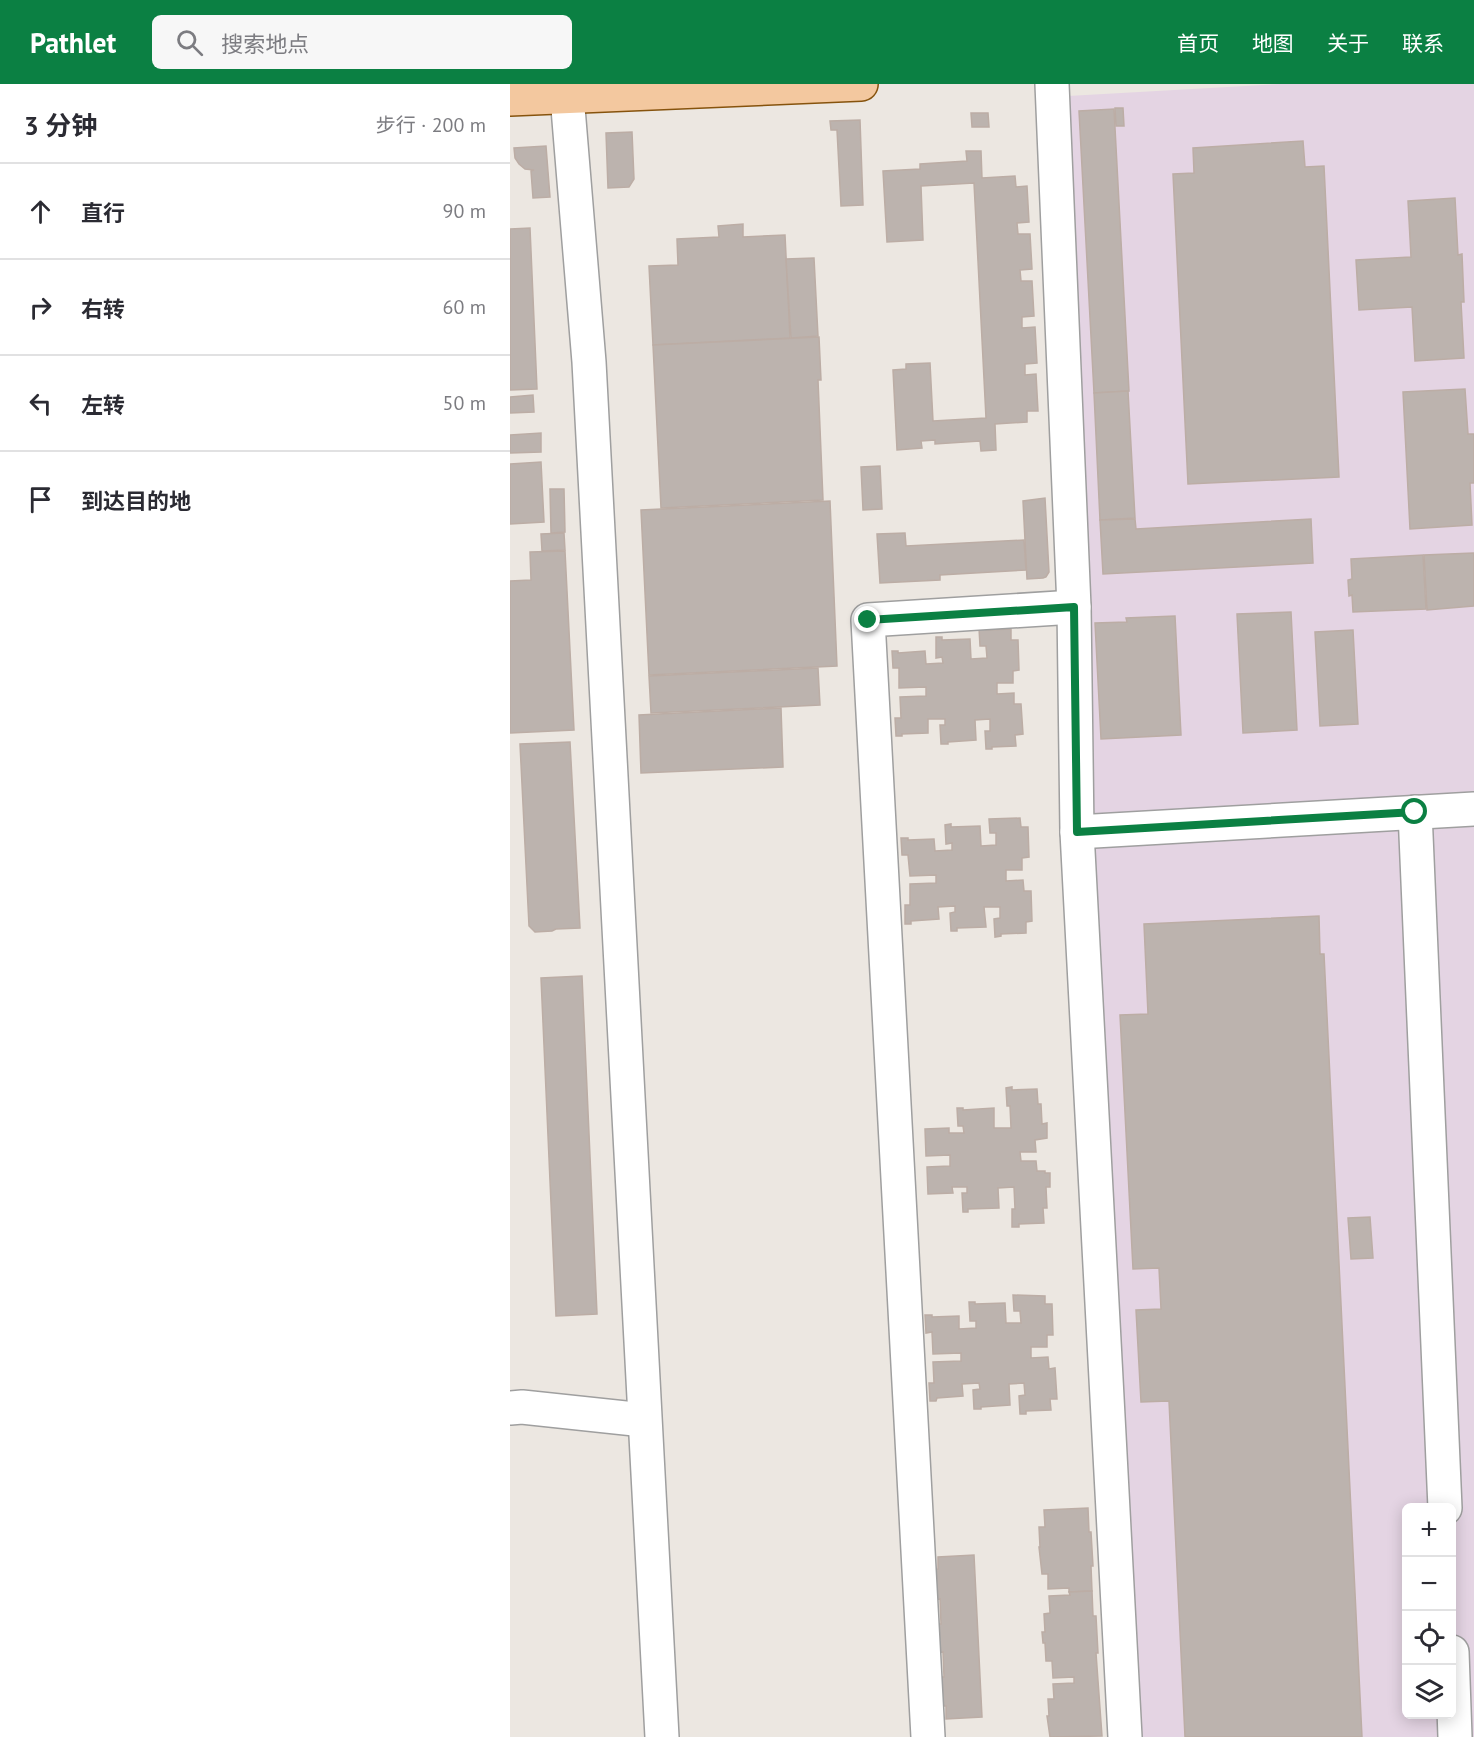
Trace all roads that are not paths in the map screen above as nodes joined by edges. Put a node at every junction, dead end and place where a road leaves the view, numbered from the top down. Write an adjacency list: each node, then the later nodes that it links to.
1 (861, 84): 3 (main road)
2 (1052, 84): 5 (street)
3 (567, 96): 4 (main road); 10 (street)
4 (510, 99)
5 (1074, 607): 8 (street); 14 (street)
6 (1474, 809): 7 (street)
7 (1415, 812): 8 (street); 11 (street)
8 (1077, 832): 15 (street)
9 (510, 1408): 10 (street)
10 (644, 1420): 13 (street)
11 (1445, 1503)
12 (1452, 1665): 16 (street)
13 (662, 1737)
14 (928, 1737)
15 (1125, 1737)
16 (1455, 1737)

